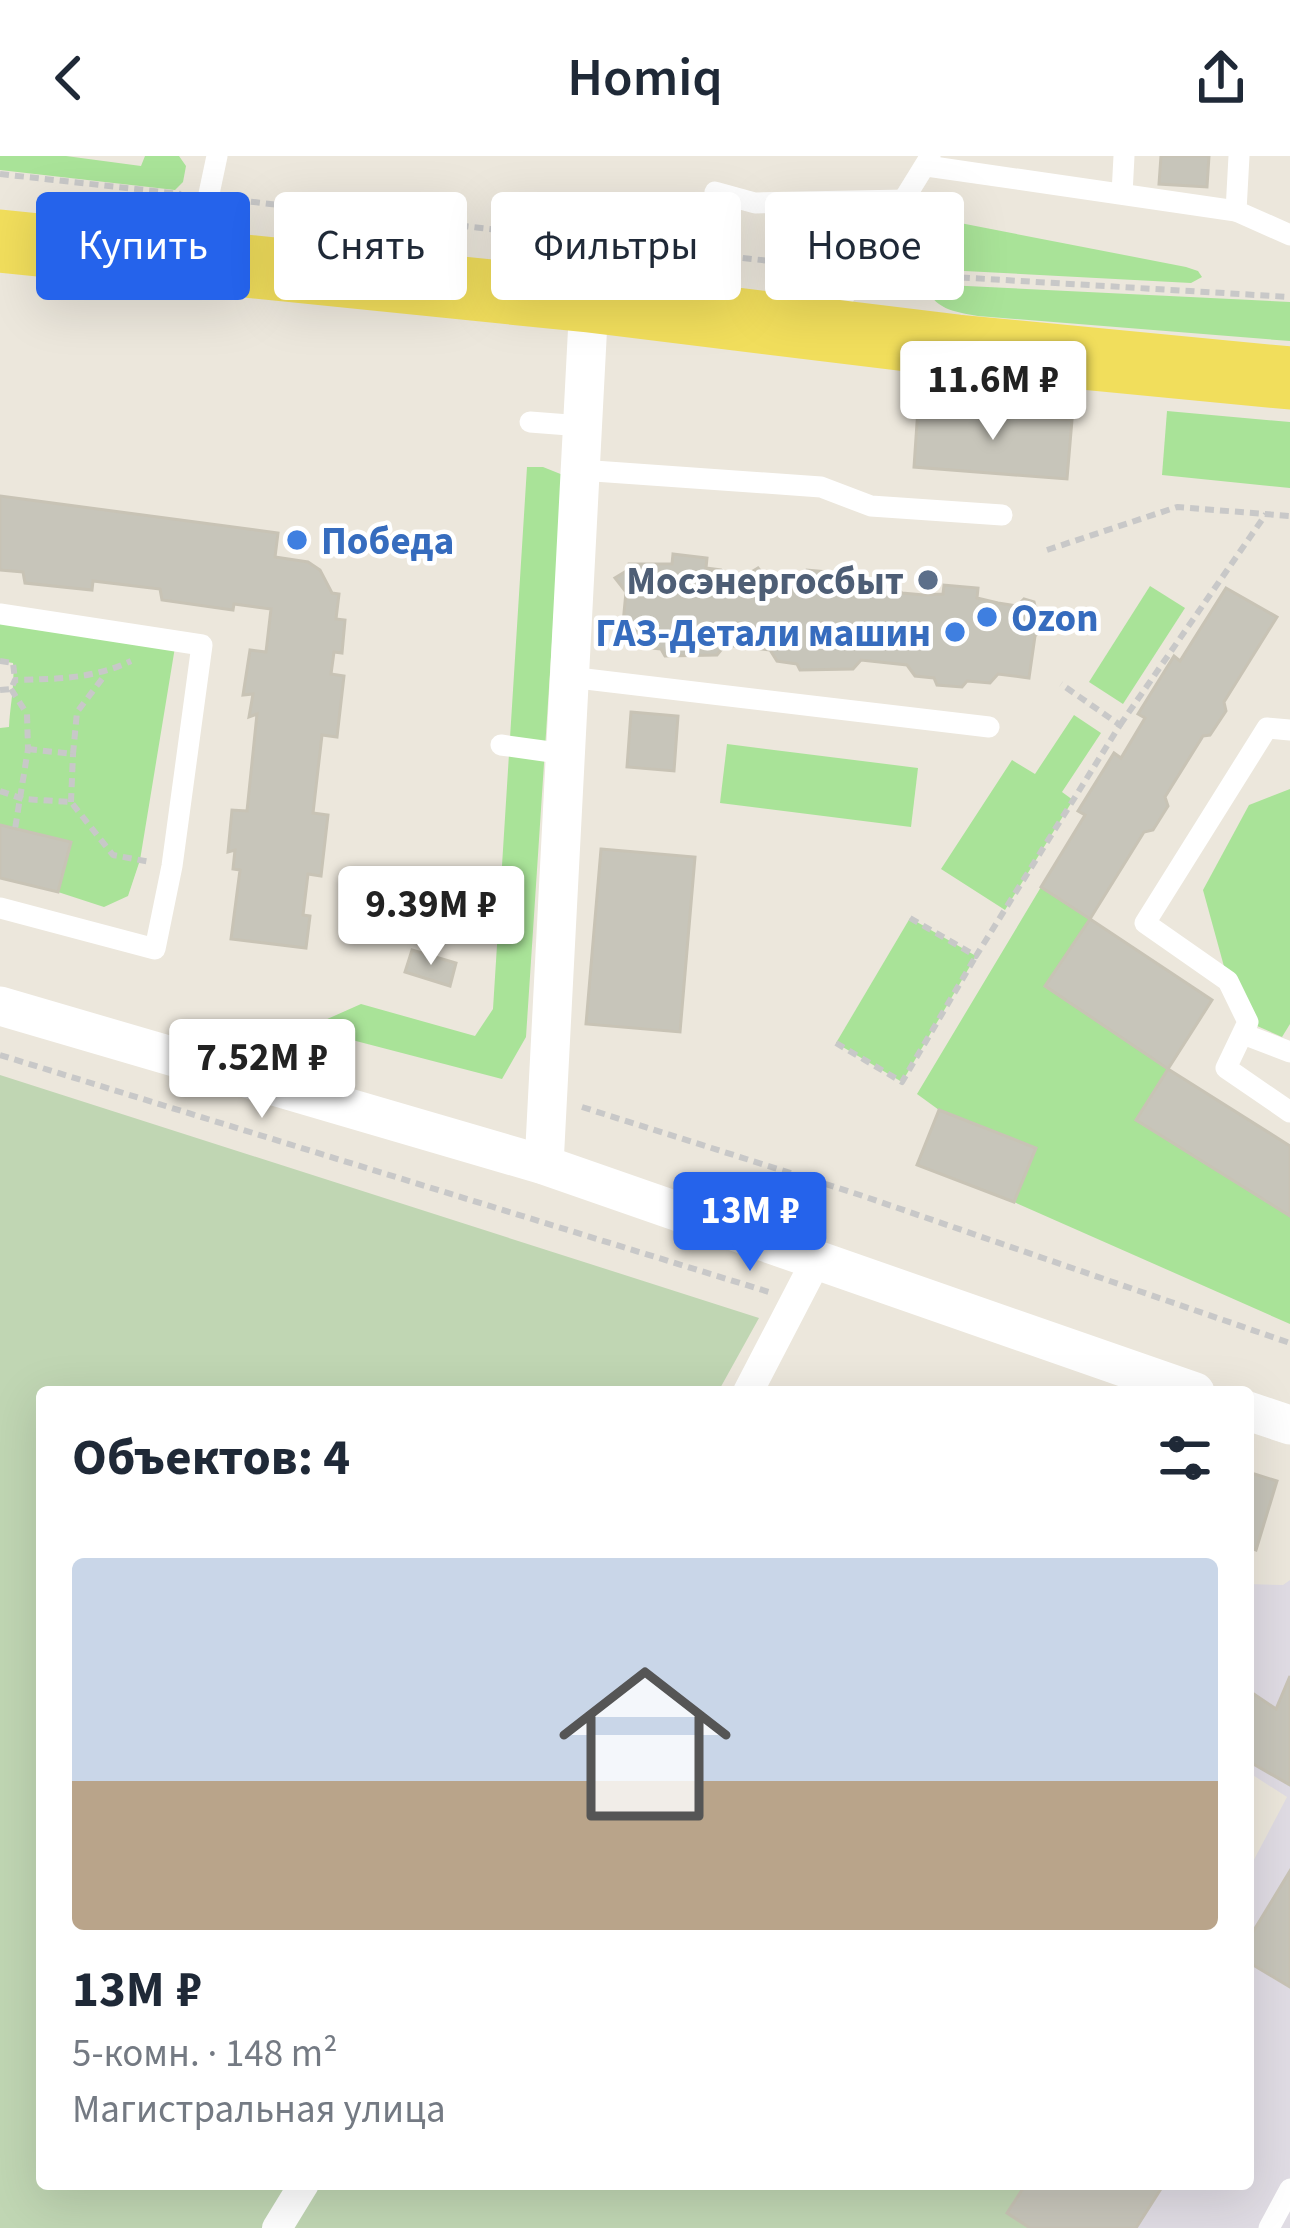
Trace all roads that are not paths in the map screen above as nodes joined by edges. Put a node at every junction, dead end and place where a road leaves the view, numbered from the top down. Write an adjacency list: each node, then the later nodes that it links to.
1 (217, 156): 5 (lane)
2 (1124, 156): 7 (lane)
3 (1239, 156): 8 (lane)
4 (928, 161): 6 (lane); 7 (lane)
5 (209, 192)
6 (910, 192)
7 (1122, 194): 8 (lane)
8 (1236, 211): 9 (lane)
9 (1290, 235)
10 (0, 241): 11 (main road)
11 (36, 245)
12 (250, 267): 14 (main road)
13 (841, 300): 15 (lane)
14 (589, 301): 15 (main road); 18 (street)
15 (824, 329): 16 (main road)
16 (1290, 378)
17 (530, 422): 18 (lane)
18 (582, 426): 19 (street)
19 (580, 470): 20 (lane); 22 (street)
20 (1002, 515)
21 (0, 614): 27 (lane)
22 (569, 677): 23 (lane); 26 (street)
23 (989, 728)
24 (1290, 730): 29 (lane)
25 (501, 745): 26 (lane)
26 (565, 754): 32 (street)
27 (0, 908)
28 (0, 1006): 32 (street)
29 (1243, 1034): 30 (lane); 31 (lane)
30 (1290, 1052)
31 (1290, 1112)
32 (544, 1165): 33 (street)
33 (817, 1259): 34 (street); 35 (street)
34 (751, 1386)
35 (1178, 1386)
36 (1254, 1413): 37 (street)
37 (1290, 1425)
38 (1290, 2188): 41 (lane)
39 (300, 2190): 40 (street)
40 (277, 2228)
41 (1269, 2228)

